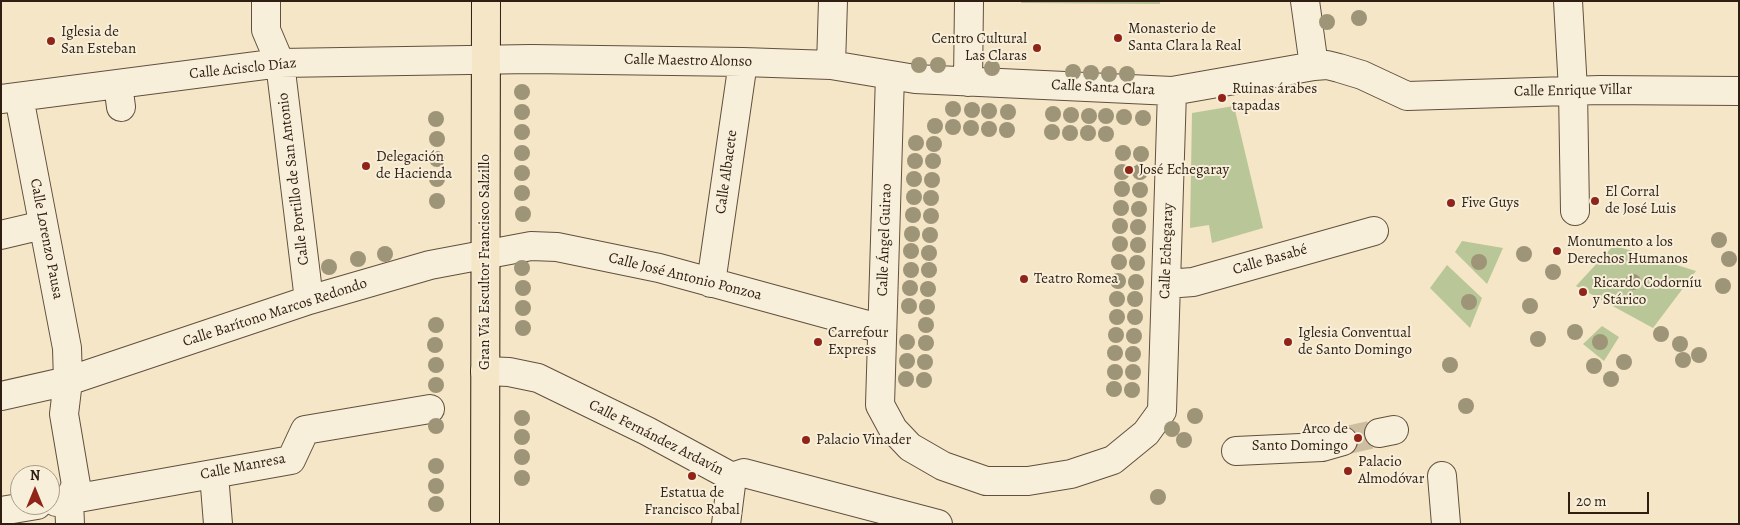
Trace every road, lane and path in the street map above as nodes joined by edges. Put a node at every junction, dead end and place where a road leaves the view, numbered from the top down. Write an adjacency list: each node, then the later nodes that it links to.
1 (266, 1): 9 (street, Calle Portillo de San Antonio)
2 (486, 1): 7 (main road, Gran Vía Escultor Francisco Salzillo)
3 (833, 1): 10 (street)
4 (969, 1): 13 (street)
5 (1305, 1): 11 (street)
6 (1568, 1): 14 (street)
7 (486, 60): 8 (street, Calle Maestro Alonso); 9 (street, Calle Acisclo Díaz); 23 (main road, Gran Vía Escultor Francisco Salzillo)
8 (743, 62): 10 (street, Calle Maestro Alonso); 24 (street, Calle Albacete)
9 (280, 63): 18 (street, Calle Acisclo Díaz); 26 (street, Calle Portillo de San Antonio)
10 (831, 66): 12 (street, Calle Maestro Alonso)
11 (1314, 66): 15 (street, Calle Santa Clara); 17 (street, Calle Santa Clara)
12 (890, 75): 13 (street, Calle Santa Clara); 27 (street, Calle Ángel Guirao)
13 (968, 82): 15 (street, Calle Santa Clara)
14 (1573, 90): 16 (street, Calle Enrique Villar); 17 (street, Calle Enrique Villar); 19 (street)
15 (1172, 91): 25 (street, Calle Echegaray)
16 (1739, 91)
17 (1407, 96)
18 (10, 98): 21 (street, Calle Lorenzo Pausa)
19 (1575, 211)
20 (1374, 231): 25 (street, Calle Basabé)
21 (49, 233): 22 (street); 29 (street, Calle Lorenzo Pausa)
22 (1, 235)
23 (486, 255): 24 (street, Calle José Antonio Ponzoa); 26 (street, Calle Barítono Marcos Redondo); 28 (main road, Gran Vía Escultor Francisco Salzillo)
24 (712, 283): 27 (street, Calle José Antonio Ponzoa)
25 (1166, 284): 31 (street, Calle Echegaray)
26 (309, 300): 29 (street, Calle Barítono Marcos Redondo)
27 (882, 329): 31 (street, Calle Ángel Guirao)
28 (485, 371): 37 (street, Calle Fernández Ardavín); 41 (main road, Gran Vía Escultor Francisco Salzillo)
29 (68, 381): 30 (street, Calle Barítono Marcos Redondo); 38 (street, Calle Lorenzo Pausa)
30 (1, 396)
31 (880, 405)
32 (430, 409): 35 (street, Calle Manresa)
33 (1343, 441): 34 (street)
34 (1236, 451)
35 (214, 474): 38 (street, Calle Manresa); 40 (street)
36 (1442, 476): 44 (street)
37 (732, 477): 39 (street, Calle Fernández Ardavín); 42 (street)
38 (63, 509)
39 (857, 514): 43 (street, Calle Fernández Ardavín)
40 (218, 524)
41 (485, 524)
42 (726, 524)
43 (938, 524)
44 (1446, 524)

